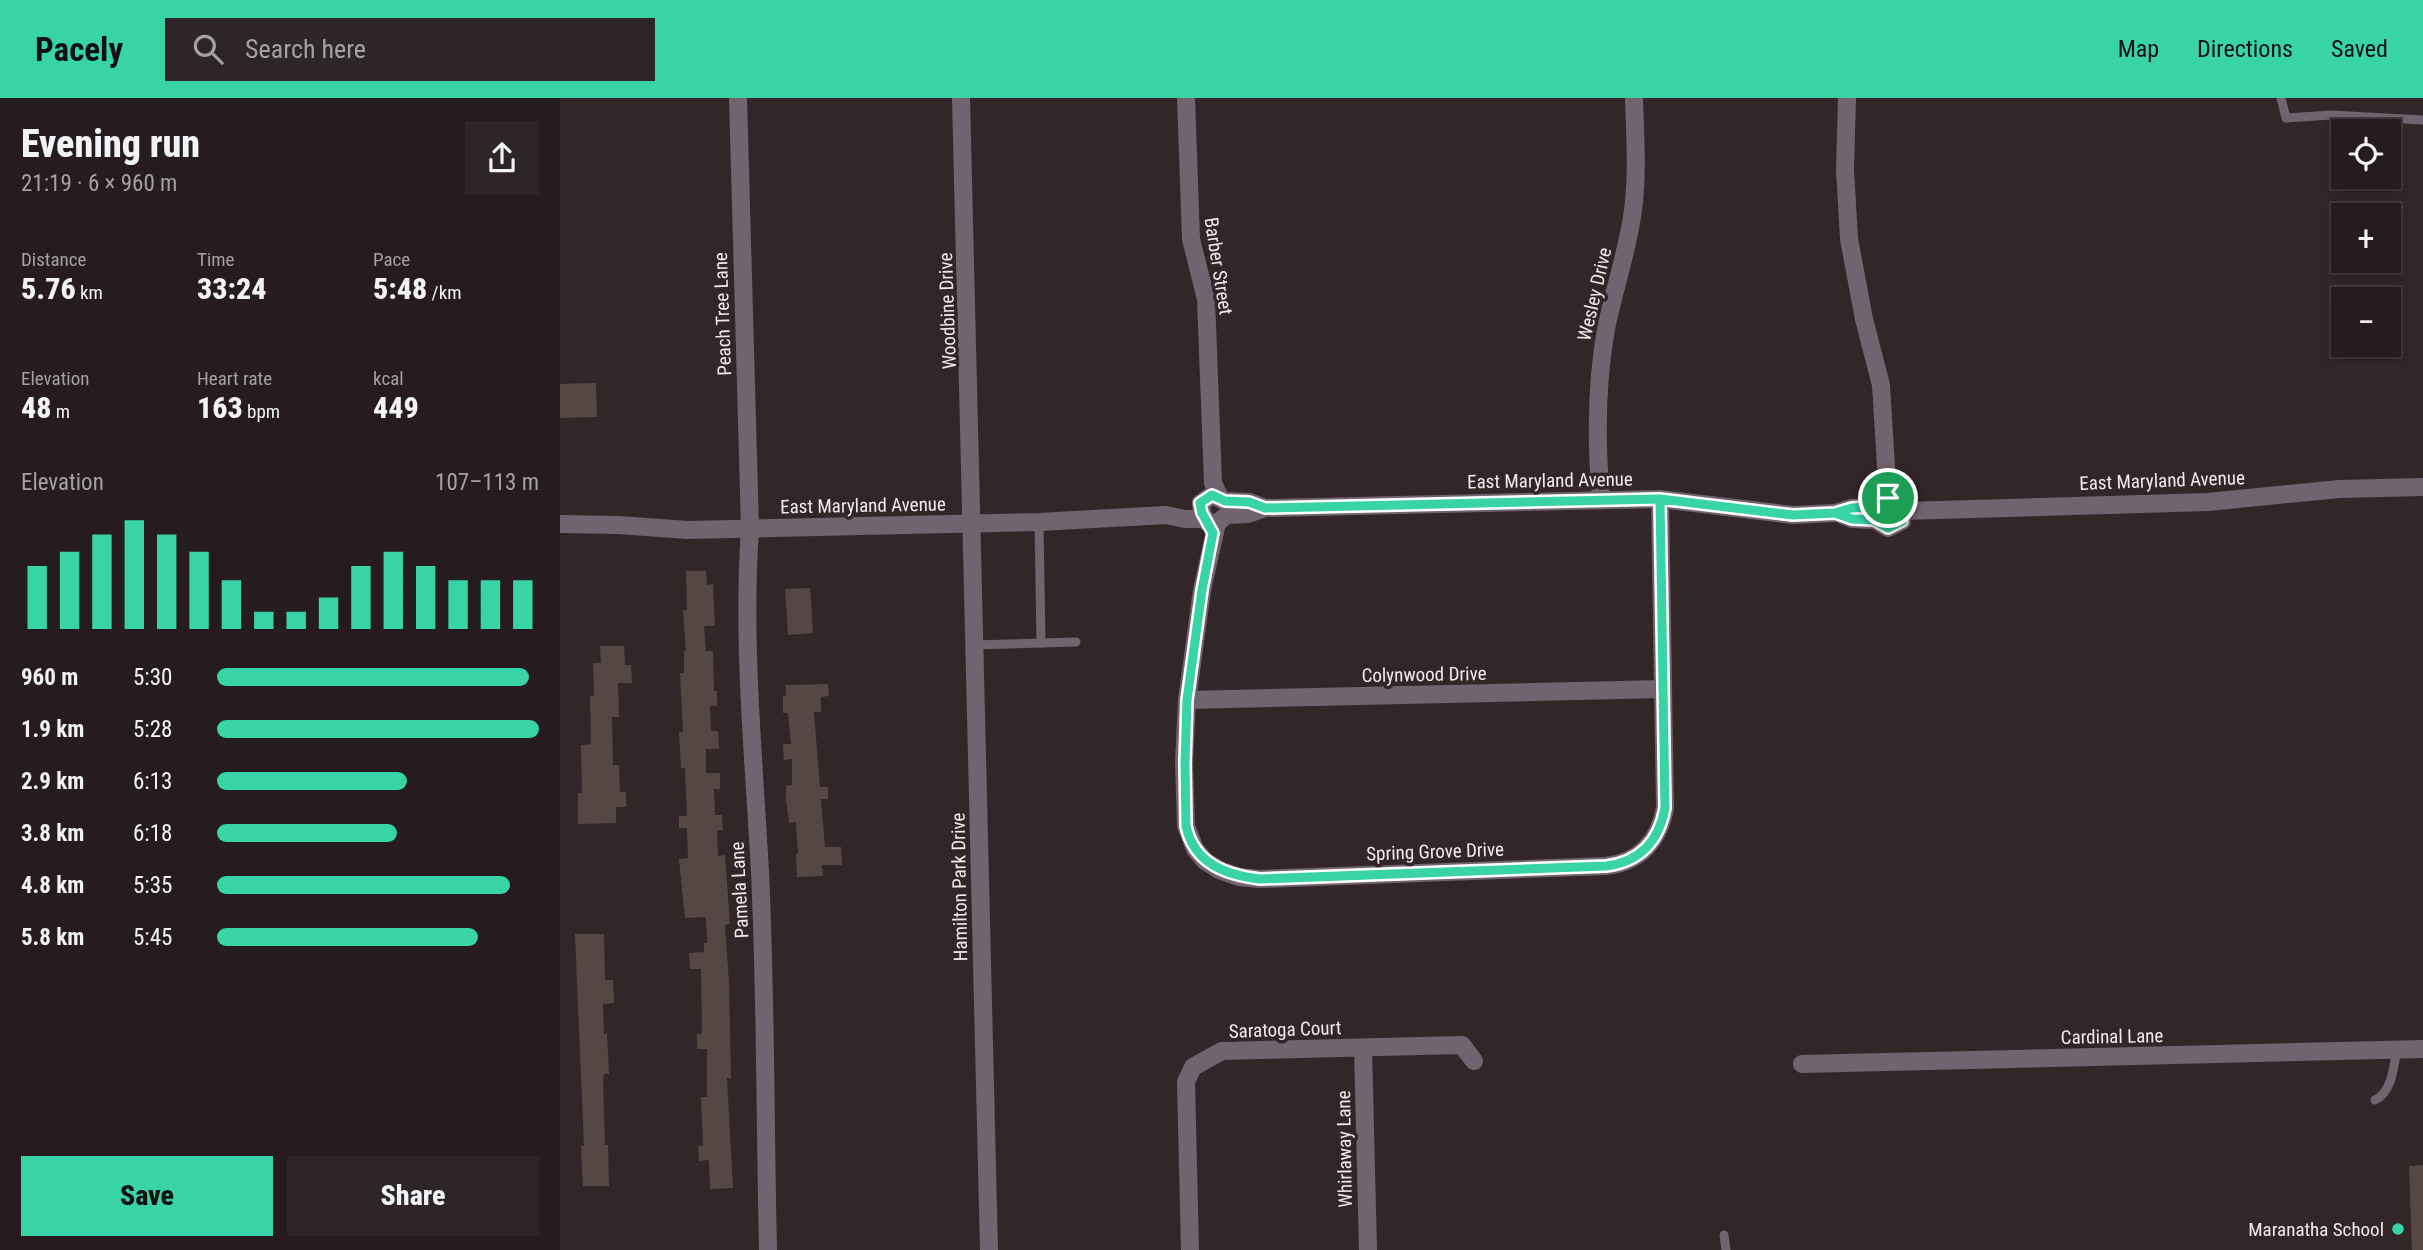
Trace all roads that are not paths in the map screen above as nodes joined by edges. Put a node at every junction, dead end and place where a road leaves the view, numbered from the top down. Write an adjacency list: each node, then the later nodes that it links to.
1 (738, 98): 17 (street, Peach Tree Lane)
2 (961, 98): 16 (street, Woodbine Drive)
3 (1186, 98): 12 (street, Barber Street)
4 (1634, 98): 9 (street, Wesley Drive)
5 (1847, 98): 11 (street)
6 (2281, 98): 7 (lane)
7 (2423, 120)
8 (2423, 487): 13 (street, East Maryland Avenue)
9 (1601, 499): 10 (street, East Maryland Avenue); 12 (street, East Maryland Avenue)
10 (1660, 499): 11 (street, East Maryland Avenue); 21 (street, Spring Grove Drive)
11 (1880, 508): 13 (street); 13 (street, East Maryland Avenue)
12 (1213, 509): 14 (street, East Maryland Avenue); 22 (street, Spring Grove Drive)
13 (1903, 511)
14 (1039, 522): 16 (street, East Maryland Avenue); 19 (lane)
15 (560, 524): 17 (street, East Maryland Avenue)
16 (971, 524): 17 (street, East Maryland Avenue); 20 (street, Hamilton Park Drive)
17 (750, 529): 30 (street, Pamela Lane)
18 (1076, 642): 19 (lane)
19 (1041, 643): 20 (lane)
20 (974, 645): 31 (street, Hamilton Park Drive)
21 (1661, 689): 22 (street, Colynwood Drive); 22 (street, Spring Grove Drive)
22 (1187, 700)
23 (1363, 1048): 26 (street, Saratoga Court); 32 (street, Saratoga Court); 33 (street, Whirlaway Lane)
24 (2423, 1049): 25 (street, Cardinal Lane)
25 (2397, 1050): 27 (street, Cardinal Lane); 28 (lane)
26 (1474, 1061)
27 (1802, 1065)
28 (2375, 1100)
29 (1724, 1235): 34 (lane)
30 (768, 1250)
31 (989, 1250)
32 (1190, 1250)
33 (1368, 1250)
34 (1726, 1250)

